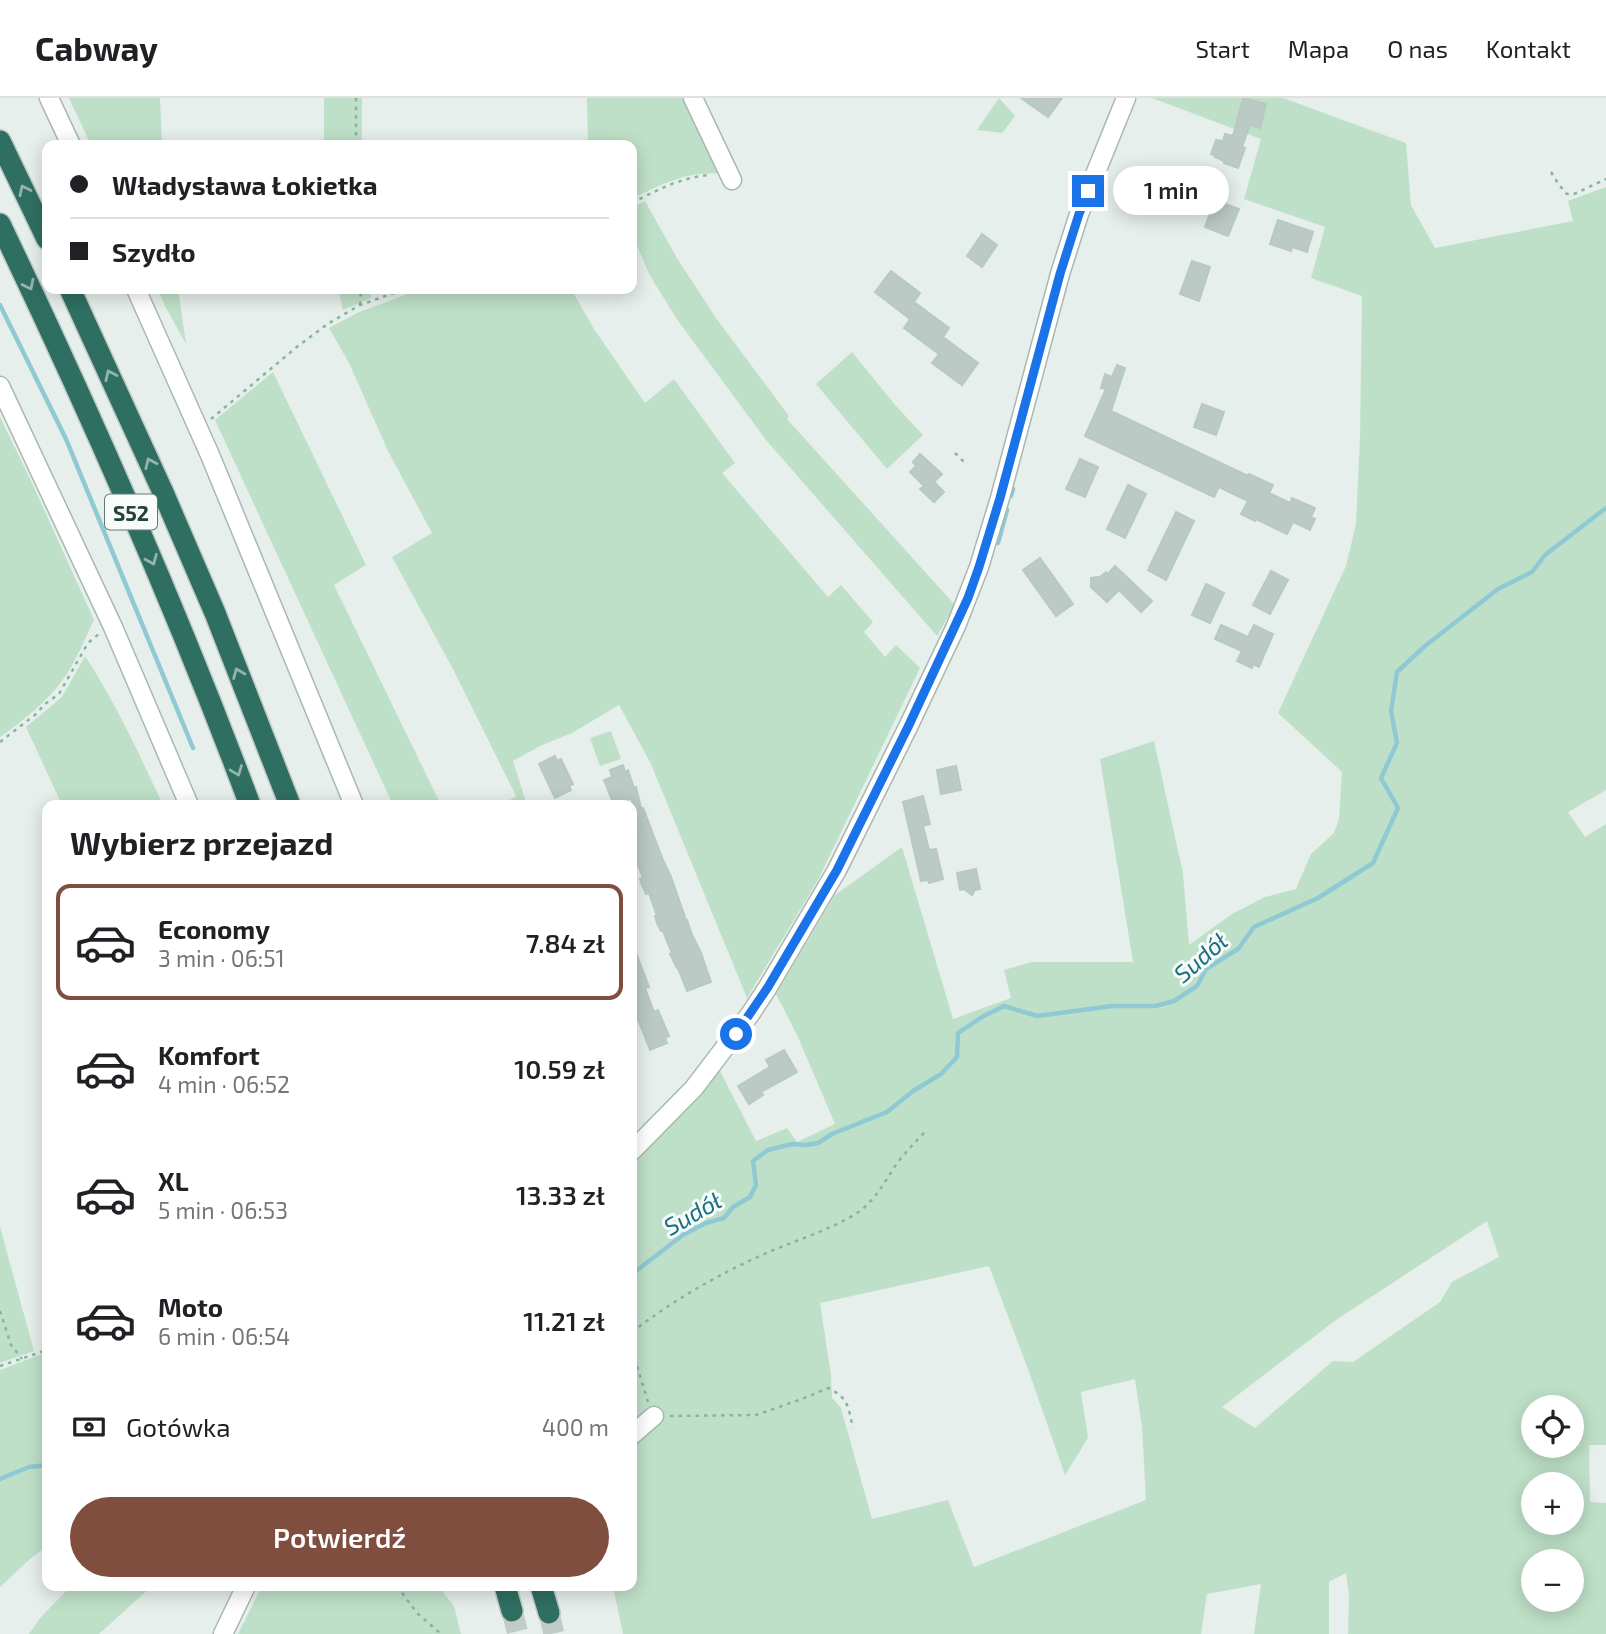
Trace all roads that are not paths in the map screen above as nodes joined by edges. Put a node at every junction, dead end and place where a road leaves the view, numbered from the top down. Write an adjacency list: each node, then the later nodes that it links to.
1 (49, 98): 4 (street)
2 (693, 98): 6 (street)
3 (1125, 98): 16 (street)
4 (69, 140)
5 (0, 141): 8 (highway, one-way to 5)
6 (732, 180)
7 (0, 224): 13 (highway, S52, one-way to 13)
8 (42, 229)
9 (72, 294): 14 (highway, S52, one-way to 9)
10 (138, 294): 15 (street)
11 (0, 386): 12 (street)
12 (187, 800)
13 (248, 800)
14 (288, 800)
15 (352, 800)
16 (637, 1146)
17 (654, 1416): 18 (street)
18 (637, 1431)
19 (244, 1591): 24 (street)
20 (506, 1591): 22 (highway)
21 (542, 1591): 23 (highway)
22 (512, 1611)
23 (549, 1613)
24 (223, 1634)

